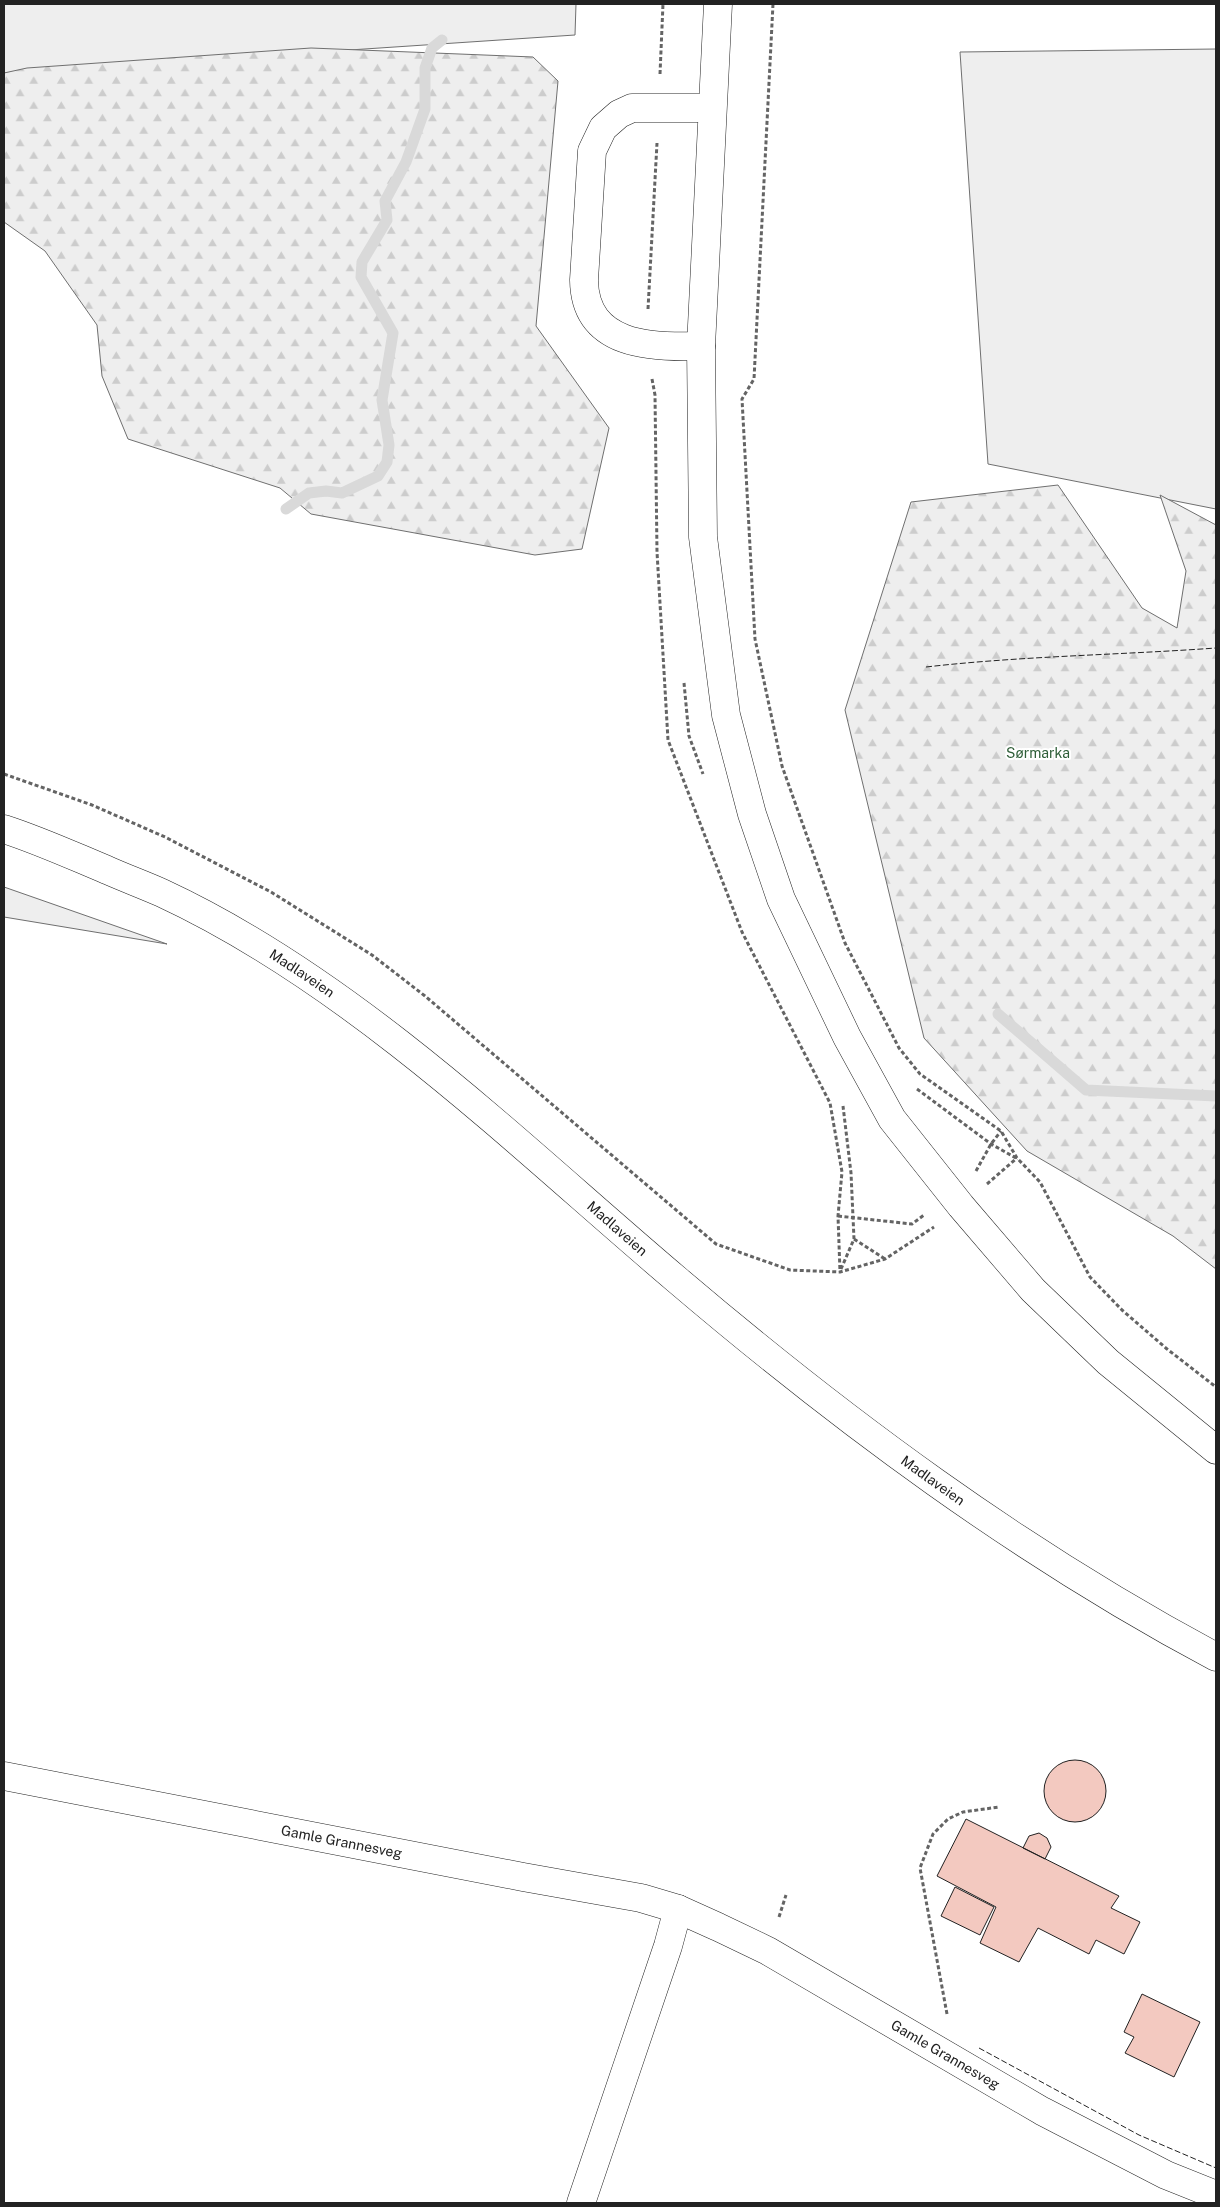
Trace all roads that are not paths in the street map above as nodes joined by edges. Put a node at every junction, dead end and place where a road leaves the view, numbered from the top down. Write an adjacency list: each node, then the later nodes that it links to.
1 (718, 4): 2 (main road)
2 (712, 108): 3 (main road); 3 (main road)
3 (701, 346): 5 (main road)
4 (4, 830): 6 (main road, Madlaveien)
5 (1216, 1450)
6 (1216, 1657)
7 (4, 1776): 8 (main road, Gamle Grannesveg)
8 (678, 1910): 9 (main road, Gamle Grannesveg); 10 (main road)
9 (1216, 2195)
10 (581, 2203)

